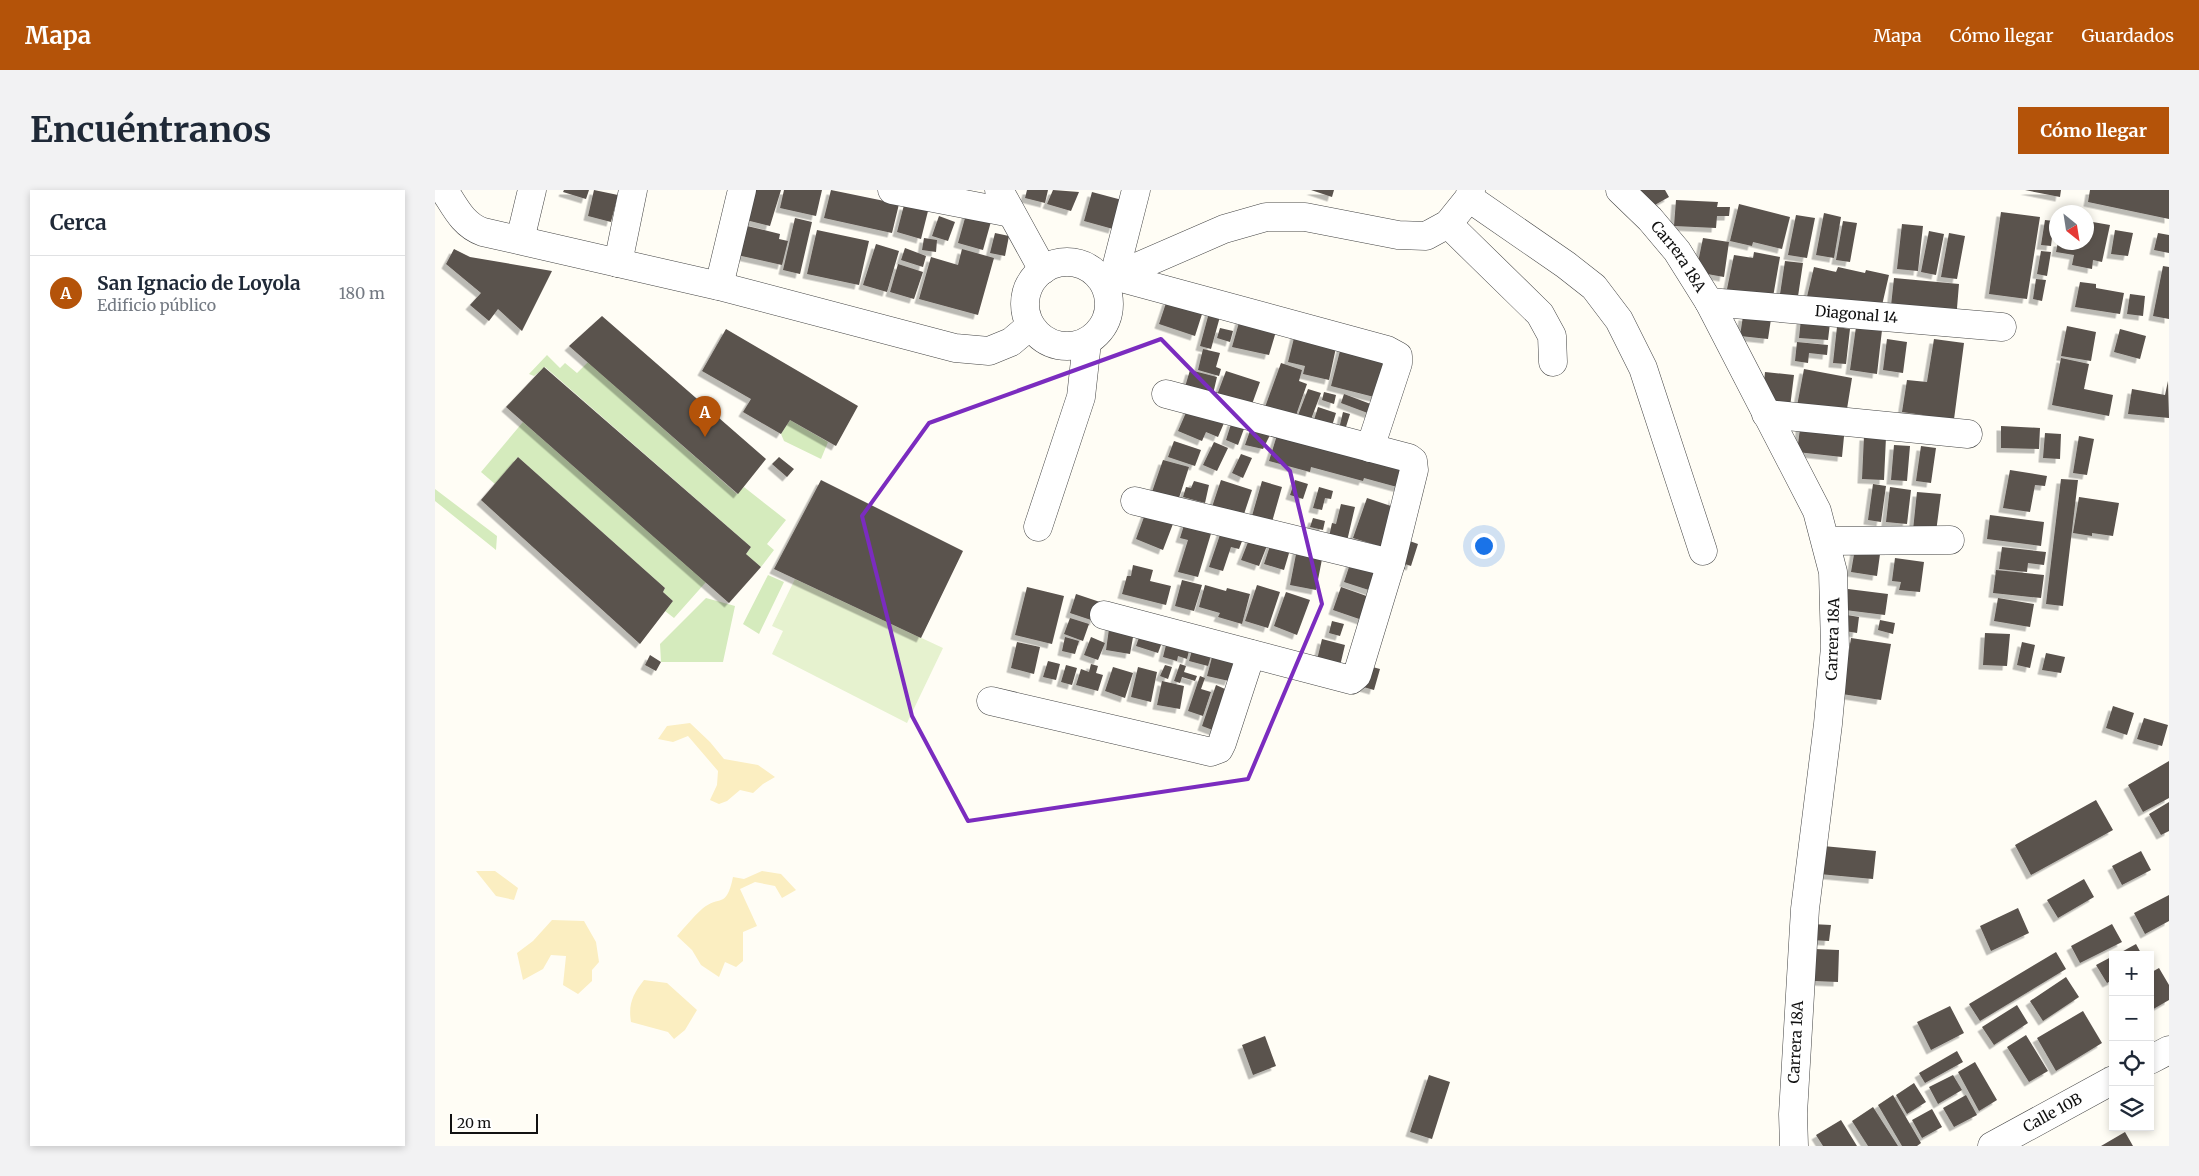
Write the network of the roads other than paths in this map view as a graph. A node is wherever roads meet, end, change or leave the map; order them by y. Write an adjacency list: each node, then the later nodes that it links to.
1 (444, 190): 11 (street)
2 (532, 190): 11 (street)
3 (633, 190): 12 (street)
4 (742, 190): 15 (street)
5 (892, 190): 9 (street)
6 (1135, 190): 14 (street)
7 (1619, 190): 16 (street, Carrera 18A)
8 (1470, 194): 10 (street); 29 (street)
9 (1005, 201): 13 (street)
10 (1448, 224): 14 (street); 20 (street)
11 (520, 240): 12 (street)
12 (618, 263): 15 (street)
13 (1043, 270): 14 (street); 17 (street)
14 (1109, 279): 19 (street); 24 (street)
15 (719, 286): 17 (street)
16 (1709, 302): 18 (street, Diagonal 14); 22 (street, Carrera 18A)
17 (1030, 326): 19 (street)
18 (2002, 327)
19 (1087, 342): 26 (street)
20 (1553, 362)
21 (1166, 394): 24 (street)
22 (1766, 414): 23 (street); 28 (street, Carrera 18A)
23 (1969, 434)
24 (1370, 448): 30 (street)
25 (1135, 501): 30 (street)
26 (1038, 527)
27 (1950, 540): 28 (street)
28 (1826, 541): 37 (street, Carrera 18A)
29 (1703, 551)
30 (1391, 563): 32 (street)
31 (1103, 615): 32 (street)
32 (1251, 654): 33 (street)
33 (991, 701)
34 (2169, 1050): 35 (street)
35 (2154, 1058)
36 (2109, 1082): 38 (street, Calle 10B)
37 (1794, 1146)
38 (1991, 1146)

